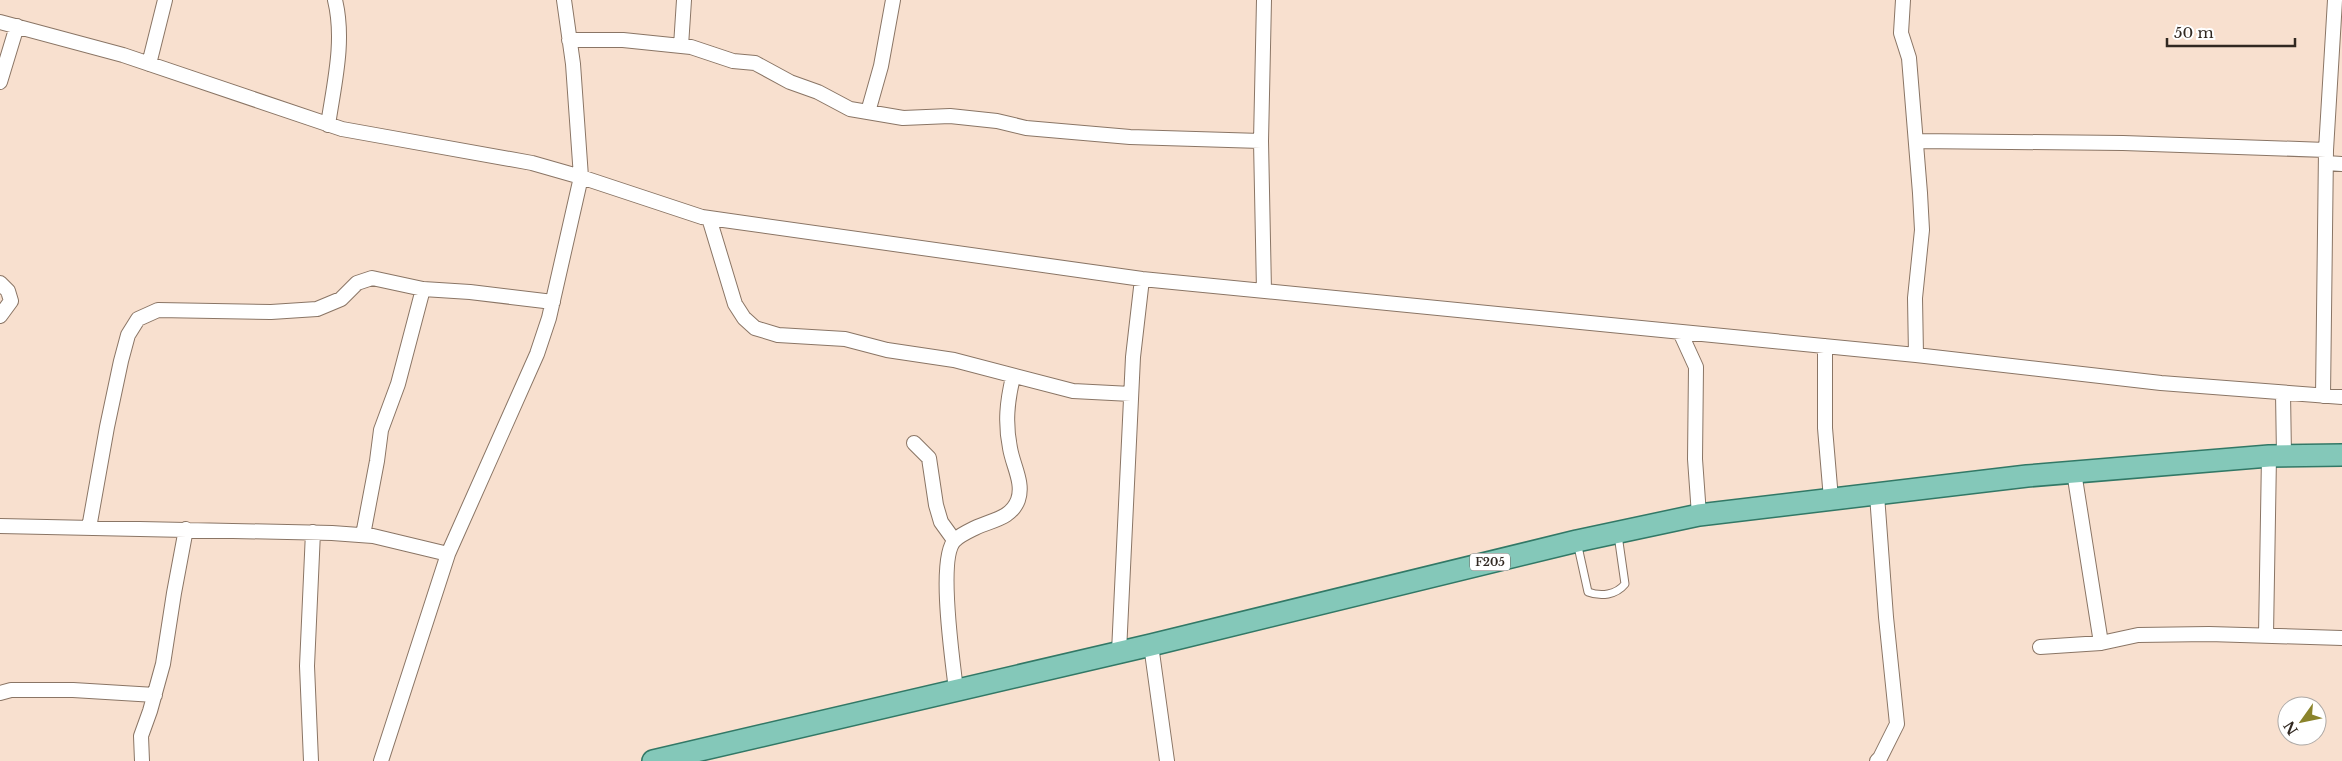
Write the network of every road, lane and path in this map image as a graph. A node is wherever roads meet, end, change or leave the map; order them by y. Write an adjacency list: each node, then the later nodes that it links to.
1 (165, 0): 13 (street)
2 (334, 0): 16 (street)
3 (564, 0): 11 (street)
4 (684, 0): 12 (street)
5 (894, 0): 15 (street)
6 (1264, 0): 17 (street)
7 (1903, 0): 18 (street)
8 (2335, 0): 19 (street)
9 (0, 22): 10 (street)
10 (17, 26): 13 (street); 14 (street)
11 (569, 40): 12 (street); 21 (street)
12 (681, 46): 15 (street)
13 (149, 64): 16 (street)
14 (0, 82)
15 (868, 112): 17 (street)
16 (328, 125): 21 (street)
17 (1262, 141): 26 (street)
18 (1917, 141): 19 (street); 31 (street)
19 (2326, 156): 20 (street); 35 (street)
20 (2342, 164)
21 (581, 177): 22 (street); 27 (street)
22 (709, 218): 23 (street); 32 (street)
23 (1142, 279): 26 (street); 34 (street)
24 (0, 283): 28 (street)
25 (423, 289): 27 (street); 45 (street); 49 (street)
26 (1264, 291): 29 (street)
27 (553, 302): 52 (street)
28 (0, 316)
29 (1680, 332): 30 (street); 43 (street)
30 (1824, 346): 31 (street); 42 (street)
31 (1916, 355): 33 (street)
32 (1013, 377): 34 (street); 50 (street)
33 (2283, 393): 35 (street); 39 (street)
34 (1131, 394): 58 (street)
35 (2323, 396): 36 (street)
36 (2342, 397)
37 (914, 443): 50 (street)
38 (2342, 454): 39 (main road, F205)
39 (2276, 456): 40 (main road, F205); 53 (street)
40 (2074, 472): 41 (main road, F205); 55 (street)
41 (1877, 495): 42 (main road, F205); 67 (street)
42 (1831, 499): 43 (main road, F205)
43 (1699, 515): 48 (main road, F205)
44 (0, 526): 45 (street)
45 (89, 528): 46 (street)
46 (186, 529): 47 (street); 61 (street)
47 (314, 532): 49 (street); 63 (street)
48 (1618, 532): 51 (main road, F205); 51 (lane)
49 (363, 535): 52 (street)
50 (954, 540): 59 (street)
51 (1577, 541): 56 (main road, F205)
52 (448, 554): 64 (street)
53 (2266, 636): 54 (street); 55 (street)
54 (2342, 638)
55 (2101, 643): 57 (street)
56 (1151, 645): 58 (main road, F205); 66 (street)
57 (2040, 647)
58 (1119, 652): 59 (main road, F205)
59 (956, 690): 65 (main road, F205)
60 (0, 693): 61 (street)
61 (155, 695): 62 (street)
62 (142, 761)
63 (311, 761)
64 (381, 761)
65 (653, 761)
66 (1167, 761)
67 (1877, 761)

